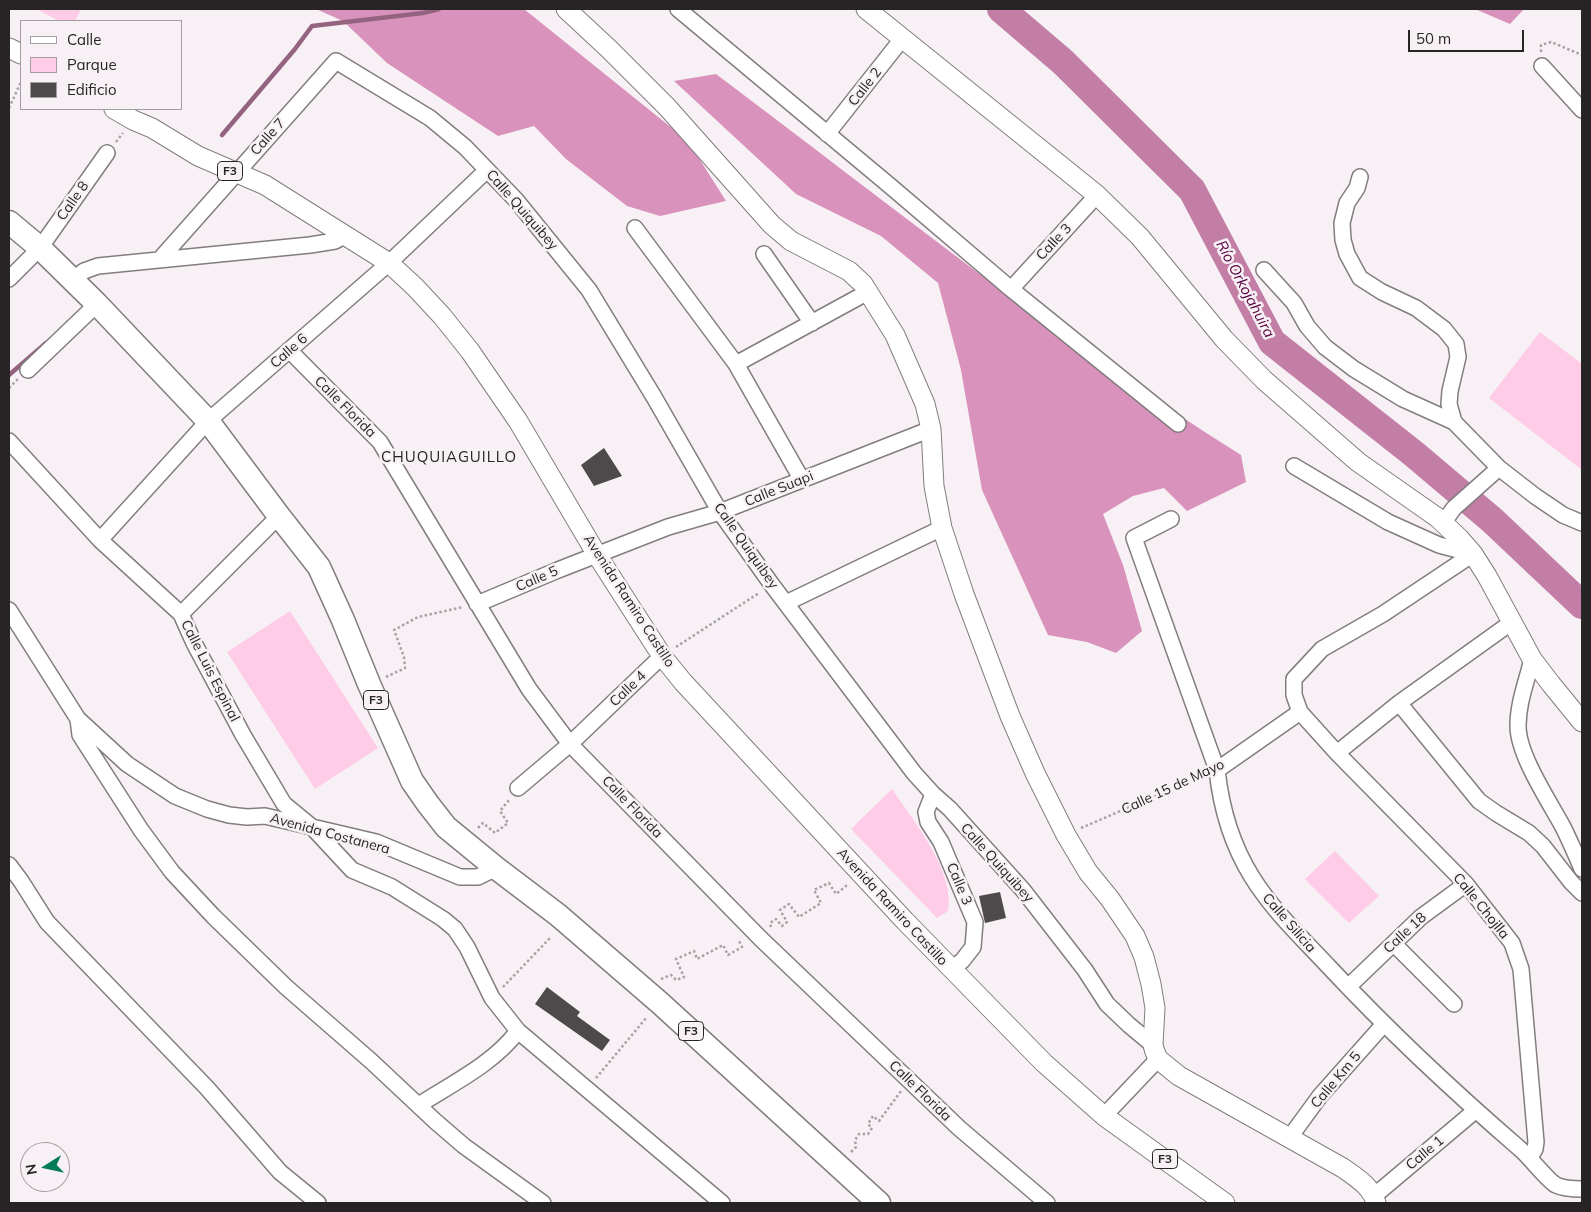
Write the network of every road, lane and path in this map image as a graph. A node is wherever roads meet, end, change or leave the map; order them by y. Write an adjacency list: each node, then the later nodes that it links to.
1 (566, 9): 30 (main road)
2 (678, 9): 13 (street)
3 (866, 9): 4 (main road)
4 (902, 39): 13 (street, Calle 2); 18 (main road)
5 (1582, 55): 7 (path)
6 (336, 61): 15 (street, Calle Quiquibey); 16 (street, Calle 7)
7 (1542, 66): 11 (street)
8 (20, 84): 9 (path)
9 (9, 108)
10 (116, 110): 12 (main road, Avenida Ramiro Castillo / F3)
11 (1582, 110)
12 (134, 120): 14 (path); 16 (main road, Avenida Ramiro Castillo / F3)
13 (827, 134): 29 (street)
14 (107, 153): 22 (street, Calle 8)
15 (488, 170): 25 (street, Calle 6); 44 (street, Calle Quiquibey)
16 (236, 174): 21 (main road, Avenida Ramiro Castillo / F3); 24 (street, Calle 7)
17 (1360, 177): 37 (street)
18 (1097, 196): 29 (street, Calle 3); 45 (main road)
19 (9, 222): 22 (highway, F3)
20 (636, 228): 34 (street)
21 (346, 234): 24 (street); 25 (main road, Avenida Ramiro Castillo / F3)
22 (40, 248): 27 (street, Calle 8); 28 (highway, F3)
23 (764, 254): 32 (street)
24 (161, 258): 28 (street)
25 (389, 263): 33 (street, Calle 6); 52 (main road, Avenida Ramiro Castillo / F3)
26 (1264, 270): 37 (street)
27 (9, 279)
28 (73, 280): 31 (highway, F3)
29 (1011, 289): 38 (street)
30 (868, 292): 32 (street); 39 (main road)
31 (97, 304): 35 (street); 36 (highway, F3)
32 (812, 323): 34 (street)
33 (290, 350): 36 (street, Calle 6); 55 (street, Calle Florida)
34 (736, 364): 43 (street)
35 (28, 370)
36 (208, 421): 46 (highway, F3); 50 (street, Calle 6)
37 (1454, 422): 42 (street)
38 (1178, 424)
39 (931, 429): 43 (street, Calle Suapi); 49 (main road)
40 (9, 441): 50 (street, Calle Luis Espinal)
41 (1294, 466): 51 (street)
42 (1499, 468): 45 (street); 48 (street)
43 (802, 480): 44 (street, Calle Suapi)
44 (720, 512): 52 (street, Calle Suapi); 53 (street, Calle Quiquibey)
45 (1449, 515): 51 (main road)
46 (279, 516): 57 (street); 61 (highway, F3)
47 (1171, 519): 68 (street, Calle Silicia)
48 (1582, 524)
49 (942, 528): 54 (street); 72 (main road)
50 (100, 540): 57 (street, Calle Luis Espinal)
51 (1473, 554): 58 (main road); 63 (street)
52 (597, 555): 55 (street, Calle 5); 59 (main road, Avenida Ramiro Castillo / F3)
53 (772, 585): 54 (street, Calle Quiquibey); 59 (path)
54 (786, 603): 70 (street, Calle Quiquibey)
55 (477, 604): 61 (path); 66 (street, Calle Florida)
56 (9, 610): 64 (street, Avenida Costanera)
57 (181, 614): 71 (street, Calle Luis Espinal)
58 (1512, 622): 60 (main road); 62 (street)
59 (662, 656): 66 (street, Calle 4); 81 (main road, Avenida Ramiro Castillo / F3)
60 (1532, 659): 65 (main road); 76 (street)
61 (369, 684): 73 (highway, F3)
62 (1399, 703): 67 (street); 78 (street)
63 (1300, 712): 67 (street, Calle Chojlla); 68 (street, Calle 15 de Mayo)
64 (78, 719): 71 (street, Avenida Costanera); 91 (street)
65 (1582, 722)
66 (570, 744): 69 (street, Calle 4); 89 (street, Calle Florida)
67 (1337, 753): 77 (street, Calle Chojlla)
68 (1217, 770): 72 (path, Calle 15 de Mayo); 82 (street, Calle Silicia)
69 (518, 788): 73 (path)
70 (933, 794): 81 (street, Calle 3); 88 (street, Calle Quiquibey)
71 (312, 827): 75 (street, Avenida Costanera); 83 (street, Calle Luis Espinal)
72 (1066, 835): 88 (main road)
73 (464, 841): 75 (highway, F3)
74 (9, 865): 99 (street)
75 (496, 868): 84 (highway, F3)
76 (1582, 869)
77 (1466, 884): 80 (street, Calle 18); 95 (street, Calle Chojlla)
78 (1582, 893)
79 (550, 938): 83 (path)
80 (1394, 944): 82 (street, Calle 18); 85 (street)
81 (950, 969): 93 (main road, Avenida Ramiro Castillo / F3)
82 (1348, 987): 86 (street, Calle Silicia)
83 (492, 998): 87 (street, Calle Luis Espinal)
84 (660, 1002): 90 (path); 96 (highway, F3)
85 (1454, 1004)
86 (1384, 1024): 92 (street, Calle Silicia); 94 (street, Calle Km 5)
87 (518, 1031): 90 (street, Calle Luis Espinal); 91 (street)
88 (1156, 1052): 93 (street); 94 (main road)
89 (910, 1081): 96 (path); 103 (street, Calle Florida)
90 (587, 1089): 101 (street, Calle Luis Espinal)
91 (418, 1105): 100 (street)
92 (1476, 1110): 95 (street, Calle Silicia); 98 (street, Calle 1)
93 (1104, 1116): 104 (main road, Avenida Ramiro Castillo / F3)
94 (1290, 1137): 98 (main road)
95 (1530, 1157): 97 (street, Calle Silicia)
96 (837, 1165): 102 (highway, F3)
97 (1582, 1189)
98 (1375, 1200)
99 (318, 1203)
100 (543, 1203)
101 (722, 1203)
102 (879, 1203)
103 (1046, 1203)
104 (1225, 1203)

